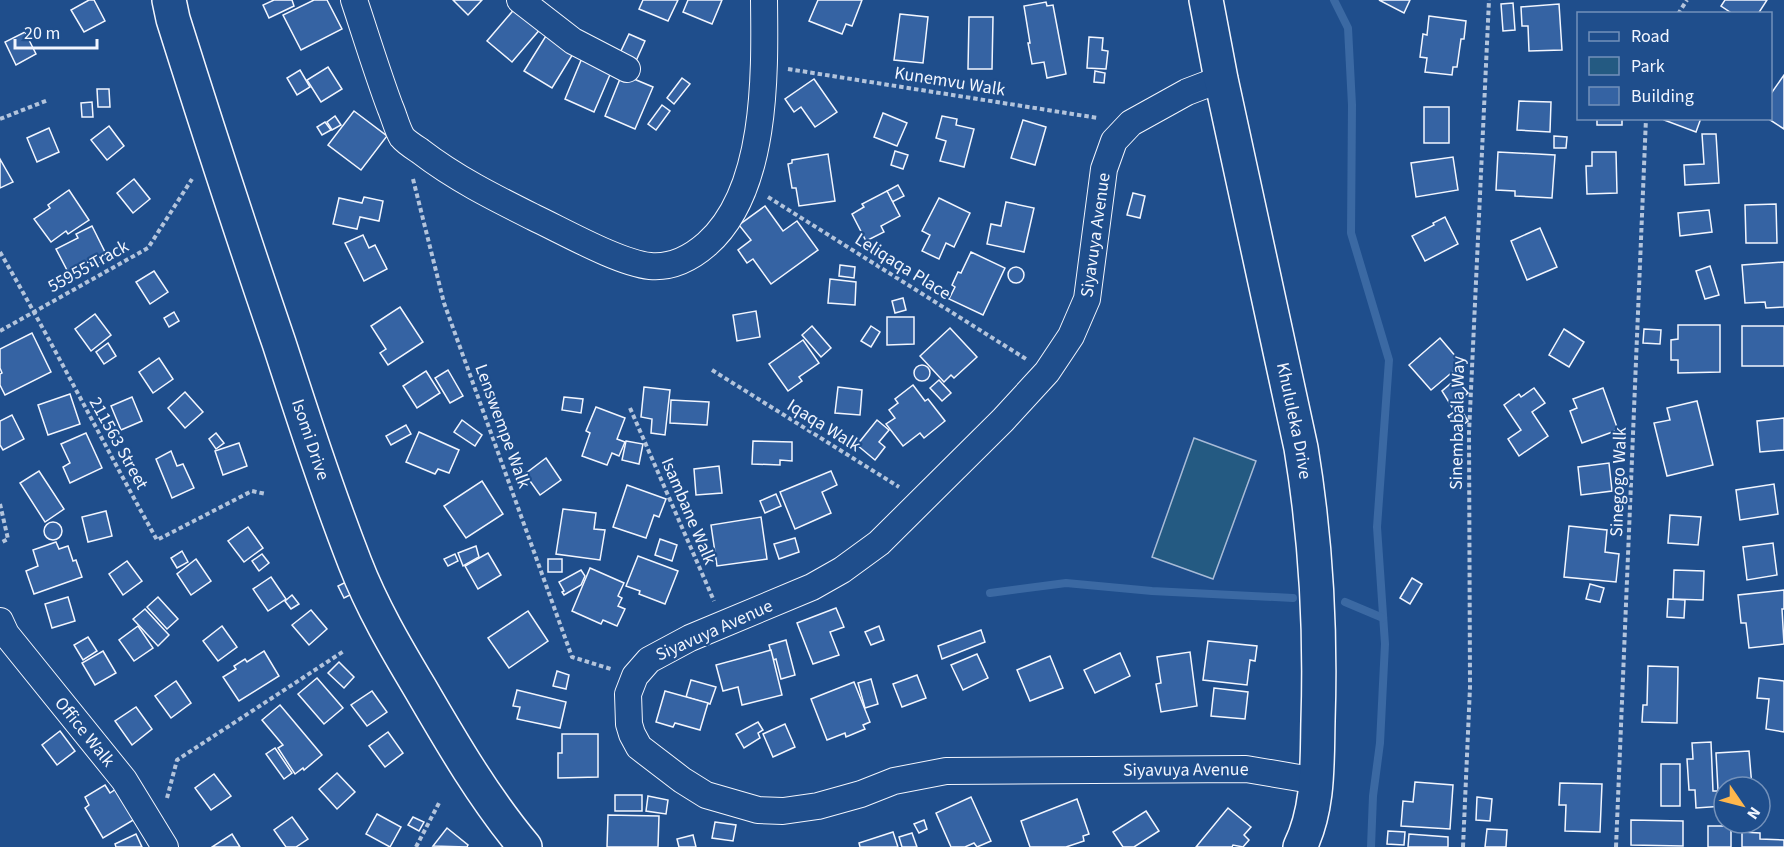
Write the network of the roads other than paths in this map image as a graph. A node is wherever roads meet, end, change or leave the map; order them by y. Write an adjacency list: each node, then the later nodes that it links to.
1 (169, 0): 11 (street, Isomi Drive)
2 (354, 0): 4 (street)
3 (520, 0): 6 (street)
4 (764, 0)
5 (1206, 0): 7 (street, Khululeka Drive)
6 (627, 69)
7 (1221, 79): 9 (street, Khululeka Drive); 9 (street, Siyavuya Avenue)
8 (0, 621): 10 (street, Office Walk)
9 (1317, 781): 12 (street, Khululeka Drive)
10 (162, 840)
11 (525, 847)
12 (1300, 847)

